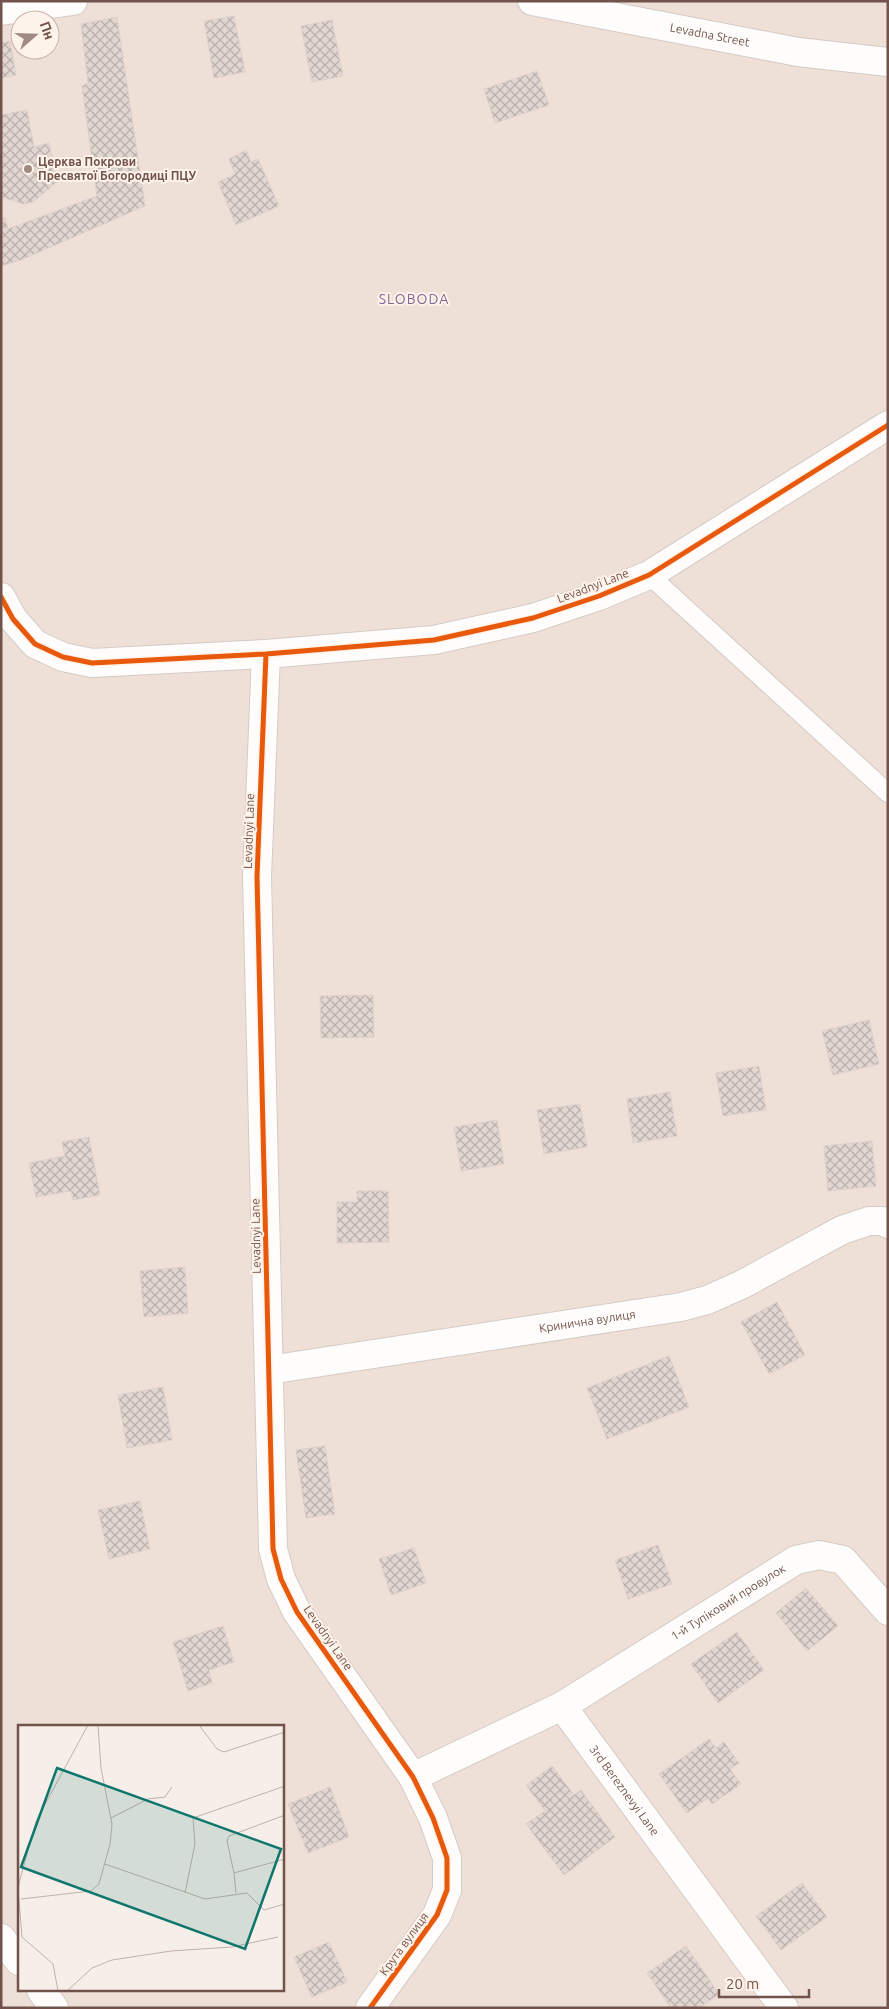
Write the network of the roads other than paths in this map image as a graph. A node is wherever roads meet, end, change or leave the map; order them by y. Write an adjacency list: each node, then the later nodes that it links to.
1 (73, 1): 3 (street)
2 (532, 1): 4 (street, Levadna Street)
3 (1, 10)
4 (888, 62)
5 (888, 425): 6 (street, Levadnyi Lane)
6 (649, 574): 8 (street, Levadnyi Lane); 9 (lane)
7 (1, 597): 8 (street, Levadnyi Lane)
8 (266, 654): 11 (street, Levadnyi Lane)
9 (888, 793)
10 (888, 1224): 11 (street, Кринична вулиця)
11 (269, 1370): 14 (street, Levadnyi Lane)
12 (888, 1611): 13 (street, 1-й Тупіковий провулок)
13 (562, 1706): 14 (street); 20 (street, 3rd Bereznevyi Lane)
14 (413, 1777): 19 (street, Крута вулиця)
15 (1, 1938): 16 (street)
16 (18, 1960)
17 (42, 1992): 18 (street)
18 (54, 2008)
19 (370, 2008)
20 (784, 2008)

